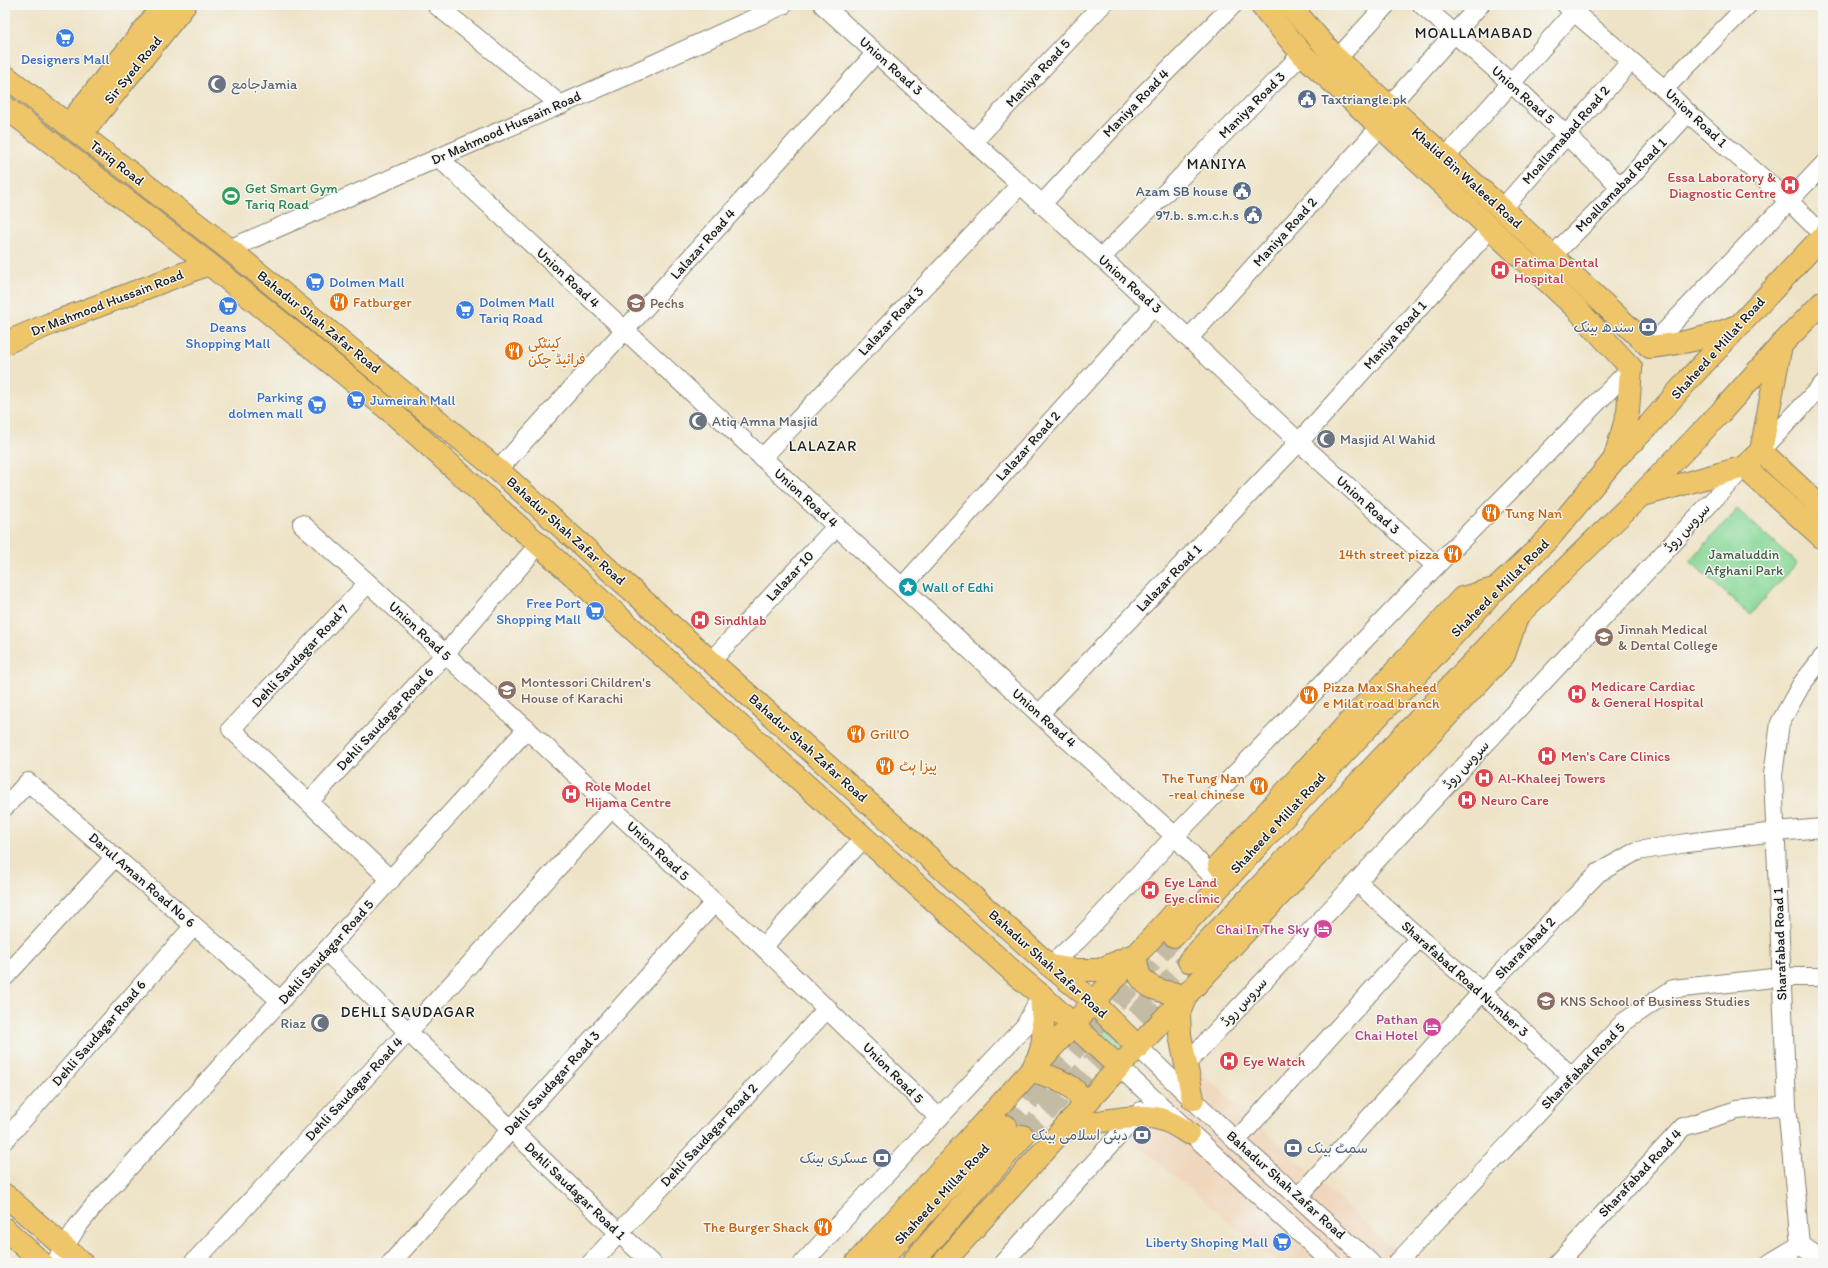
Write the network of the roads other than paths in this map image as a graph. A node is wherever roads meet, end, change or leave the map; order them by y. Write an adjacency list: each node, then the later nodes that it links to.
1 (164, 5): 28 (main road, Sir Syed Road)
2 (185, 5): 28 (main road, Sir Syed Road)
3 (436, 5): 23 (street)
4 (783, 5): 23 (street, Dr Mahmood Hussain Road)
5 (823, 5): 16 (street, Union Road 3)
6 (1102, 5): 30 (street, Maniya Road 5)
7 (1234, 5): 37 (street, Maniya Road 4)
8 (1261, 5): 17 (main road, Khalid Bin Waleed Road)
9 (1289, 5): 18 (main road, Khalid Bin Waleed Road)
10 (1386, 5): 18 (street)
11 (1422, 5): 15 (street, Union Road 5)
12 (1480, 5): 15 (street)
13 (1748, 5): 22 (street)
14 (1570, 8): 19 (street, Union Road 1); 21 (street)
15 (1454, 34): 21 (street, Union Road 5); 24 (street)
16 (876, 54): 30 (street, Union Road 3); 50 (street, Lalazar Road 4)
17 (1302, 54): 27 (main road, Khalid Bin Waleed Road); 43 (street, Maniya Road 3)
18 (1337, 59): 24 (main road, Khalid Bin Waleed Road)
19 (1631, 61): 22 (street, Union Road 1); 29 (street, Moallamabad Road 2)
20 (5, 76): 28 (main road, Tariq Road)
21 (1512, 84): 29 (street, Union Road 5); 32 (street)
22 (1664, 88): 26 (street, Union Road 1)
23 (561, 105): 31 (street, Dr Mahmood Hussain Road)
24 (1389, 106): 32 (main road, Khalid Bin Waleed Road)
25 (5, 108): 44 (main road, Tariq Road)
26 (1688, 113): 35 (street, Moallamabad Road 1); 36 (street, Union Road 1)
27 (1381, 126): 39 (main road, Khalid Bin Waleed Road); 51 (street, Maniya Road 2)
28 (74, 130): 41 (main road, Tariq Road)
29 (1566, 135): 35 (street, Union Road 5); 38 (street, Moallamabad Road 2)
30 (973, 142): 34 (street, Union Road 3)
31 (439, 158): 41 (street, Dr Mahmood Hussain Road); 50 (street, Union Road 4)
32 (1445, 158): 38 (main road, Khalid Bin Waleed Road)
33 (1823, 165): 36 (street)
34 (1021, 184): 37 (street, Union Road 3); 59 (street, Lalazar Road 3)
35 (1621, 187): 42 (street, Moallamabad Road 1)
36 (1789, 201): 40 (street, Union Road 1); 54 (street)
37 (1042, 204): 43 (street, Union Road 3)
38 (1502, 209): 42 (main road, Khalid Bin Waleed Road)
39 (1490, 229): 48 (main road, Khalid Bin Waleed Road); 57 (street, Maniya Road 1)
40 (1823, 235): 49 (main road, Shaheed e Millat Road)
41 (229, 249): 62 (main road, Bahadur Shah Zafar Road)
42 (1552, 256): 45 (main road, Khalid Bin Waleed Road)
43 (1102, 258): 47 (street, Union Road 3)
44 (209, 264): 52 (main road, Dr Mahmood Hussain Road); 68 (main road, Bahadur Shah Zafar Road)
45 (1592, 293): 48 (main road); 54 (main road, Khalid Bin Waleed Road)
46 (1823, 302): 53 (main road)
47 (1154, 306): 51 (street, Union Road 3); 71 (street, Lalazar Road 2)
48 (1577, 309): 55 (main road, Khalid Bin Waleed Road)
49 (1740, 324): 54 (main road); 60 (main road, Shaheed e Millat Road)
50 (625, 330): 59 (street, Union Road 4); 62 (street, Lalazar Road 4)
51 (1189, 338): 57 (street, Union Road 3)
52 (5, 343)
53 (1781, 344): 58 (main road); 63 (main road)
54 (1650, 347): 55 (main road)
55 (1631, 368): 60 (main road); 69 (street)
56 (1823, 384): 58 (street)
57 (1299, 442): 69 (street, Union Road 3); 77 (street, Lalazar Road 1)
58 (1761, 451): 61 (main road); 64 (main road)
59 (762, 458): 66 (street, Union Road 4)
60 (1614, 460): 72 (main road, Shaheed e Millat Road)
61 (1744, 467): 63 (main road); 67 (main road); 89 (street, سروس روڈ)
62 (498, 470): 76 (main road, Bahadur Shah Zafar Road)
63 (1640, 496): 73 (main road)
64 (1823, 509)
65 (302, 524): 70 (street, Union Road 5)
66 (837, 526): 71 (street, Union Road 4); 76 (street, Lalazar 10)
67 (1823, 538)
68 (539, 544): 74 (street, Dehli Saudagar Road 6); 85 (main road, Bahadur Shah Zafar Road)
69 (1436, 566): 84 (street)
70 (368, 583): 74 (street, Union Road 5); 79 (street, Dehli Saudagar Road 7)
71 (902, 587): 77 (street, Union Road 4)
72 (1498, 587): 87 (main road); 92 (main road, Shaheed e Millat Road)
73 (1518, 614): 97 (main road); 104 (main road)
74 (445, 654): 78 (street, Union Road 5); 79 (street, Dehli Saudagar Road 6)
75 (1823, 657): 83 (street, Sharafabad Road 1)
76 (711, 661): 98 (main road, Bahadur Shah Zafar Road)
77 (1039, 714): 84 (street, Union Road 4)
78 (526, 729): 81 (street, Union Road 5); 88 (street, Dehli Saudagar Road 5)
79 (309, 802): 88 (street)
80 (5, 807): 86 (street, Darul Aman Road No 6)
81 (612, 808): 90 (street, Union Road 5); 109 (street, Dehli Saudagar Road 4)
82 (1823, 828): 83 (street, Sharafabad 2)
83 (1775, 832): 100 (street, Sharafabad Road 1); 102 (street, Sharafabad 2)
84 (1175, 836): 87 (street, Union Road 4); 98 (street)
85 (864, 838): 94 (street); 103 (main road, Bahadur Shah Zafar Road)
86 (116, 857): 91 (street, Darul Aman Road No 6); 99 (street)
87 (1210, 874): 96 (main road)
88 (391, 880): 95 (street, Dehli Saudagar Road 5)
89 (1357, 882): 93 (street, Sharafabad Road Number 3); 111 (street, سروس روڈ)
90 (714, 903): 94 (street, Union Road 5); 121 (street, Dehli Saudagar Road 3)
91 (194, 926): 105 (street, Darul Aman Road No 6); 124 (street, Dehli Saudagar Road 6)
92 (1174, 936)
93 (1419, 938): 102 (street, Sharafabad Road Number 3); 125 (street)
94 (764, 947): 107 (street, Union Road 5)
95 (326, 951): 105 (street, Dehli Saudagar Road 5); 109 (street, Dehli Saudagar Road 1)
96 (1137, 955): 98 (main road); 104 (main road); 106 (main road)
97 (1189, 961)
98 (1050, 966): 106 (main road, Bahadur Shah Zafar Road)
99 (5, 977)
100 (1782, 977): 101 (street, Sharafabad Road 5); 114 (street, Sharafabad Road 5); 117 (street, Sharafabad Road 1)
101 (1823, 977)
102 (1482, 992): 114 (street, Sharafabad Road Number 3); 127 (street, Sharafabad 2)
103 (1041, 995): 108 (main road, Bahadur Shah Zafar Road); 113 (main road); 119 (street)
104 (1186, 996): 110 (main road); 111 (main road)
105 (281, 1001): 131 (street, Dehli Saudagar Road 5)
106 (1093, 1003): 108 (main road); 110 (main road, Bahadur Shah Zafar Road)
107 (828, 1008): 119 (street, Union Road 5); 129 (street, Dehli Saudagar Road 2)
108 (1073, 1025): 112 (main road, Bahadur Shah Zafar Road); 113 (main road)
109 (408, 1032): 121 (street, Dehli Saudagar Road 1); 136 (street, Dehli Saudagar Road 4)
110 (1138, 1047): 112 (main road); 115 (street, Bahadur Shah Zafar Road)
111 (1187, 1063): 115 (main road)
112 (1118, 1067): 116 (street, Bahadur Shah Zafar Road); 118 (main road)
113 (1029, 1073): 118 (main road); 141 (main road)
114 (1572, 1077): 147 (street, Sharafabad Road 5)
115 (1193, 1099): 125 (street, Bahadur Shah Zafar Road)
116 (1152, 1100): 120 (street); 123 (street, Bahadur Shah Zafar Road)
117 (1787, 1105): 130 (street, Sharafabad Road 1); 148 (street, Sharafabad Road 4)
118 (1080, 1112): 122 (main road)
119 (939, 1118): 140 (street)
120 (1135, 1118): 122 (main road); 123 (main road); 145 (street)
121 (511, 1129): 129 (street, Dehli Saudagar Road 1); 137 (street, Dehli Saudagar Road 3)
122 (1062, 1131): 144 (main road)
123 (1188, 1132): 132 (street, Bahadur Shah Zafar Road)
124 (5, 1140)
125 (1236, 1141): 127 (street, Bahadur Shah Zafar Road)
126 (5, 1195): 131 (main road)
127 (1299, 1196): 146 (street, Bahadur Shah Zafar Road)
128 (5, 1229): 134 (main road)
129 (618, 1232): 138 (street, Dehli Saudagar Road 2); 139 (street, Dehli Saudagar Road 1)
130 (1800, 1245): 133 (street); 149 (street)
131 (60, 1255): 135 (main road)
132 (1326, 1261)
133 (1823, 1261)
134 (42, 1263)
135 (82, 1263)
136 (193, 1263)
137 (391, 1263)
138 (591, 1263)
139 (652, 1263)
140 (803, 1263)
141 (856, 1263)
142 (878, 1263): 143 (main road, Shaheed e Millat Road)
143 (912, 1263)
144 (943, 1263)
145 (1003, 1263)
146 (1372, 1263)
147 (1397, 1263)
148 (1558, 1263)
149 (1770, 1263)

